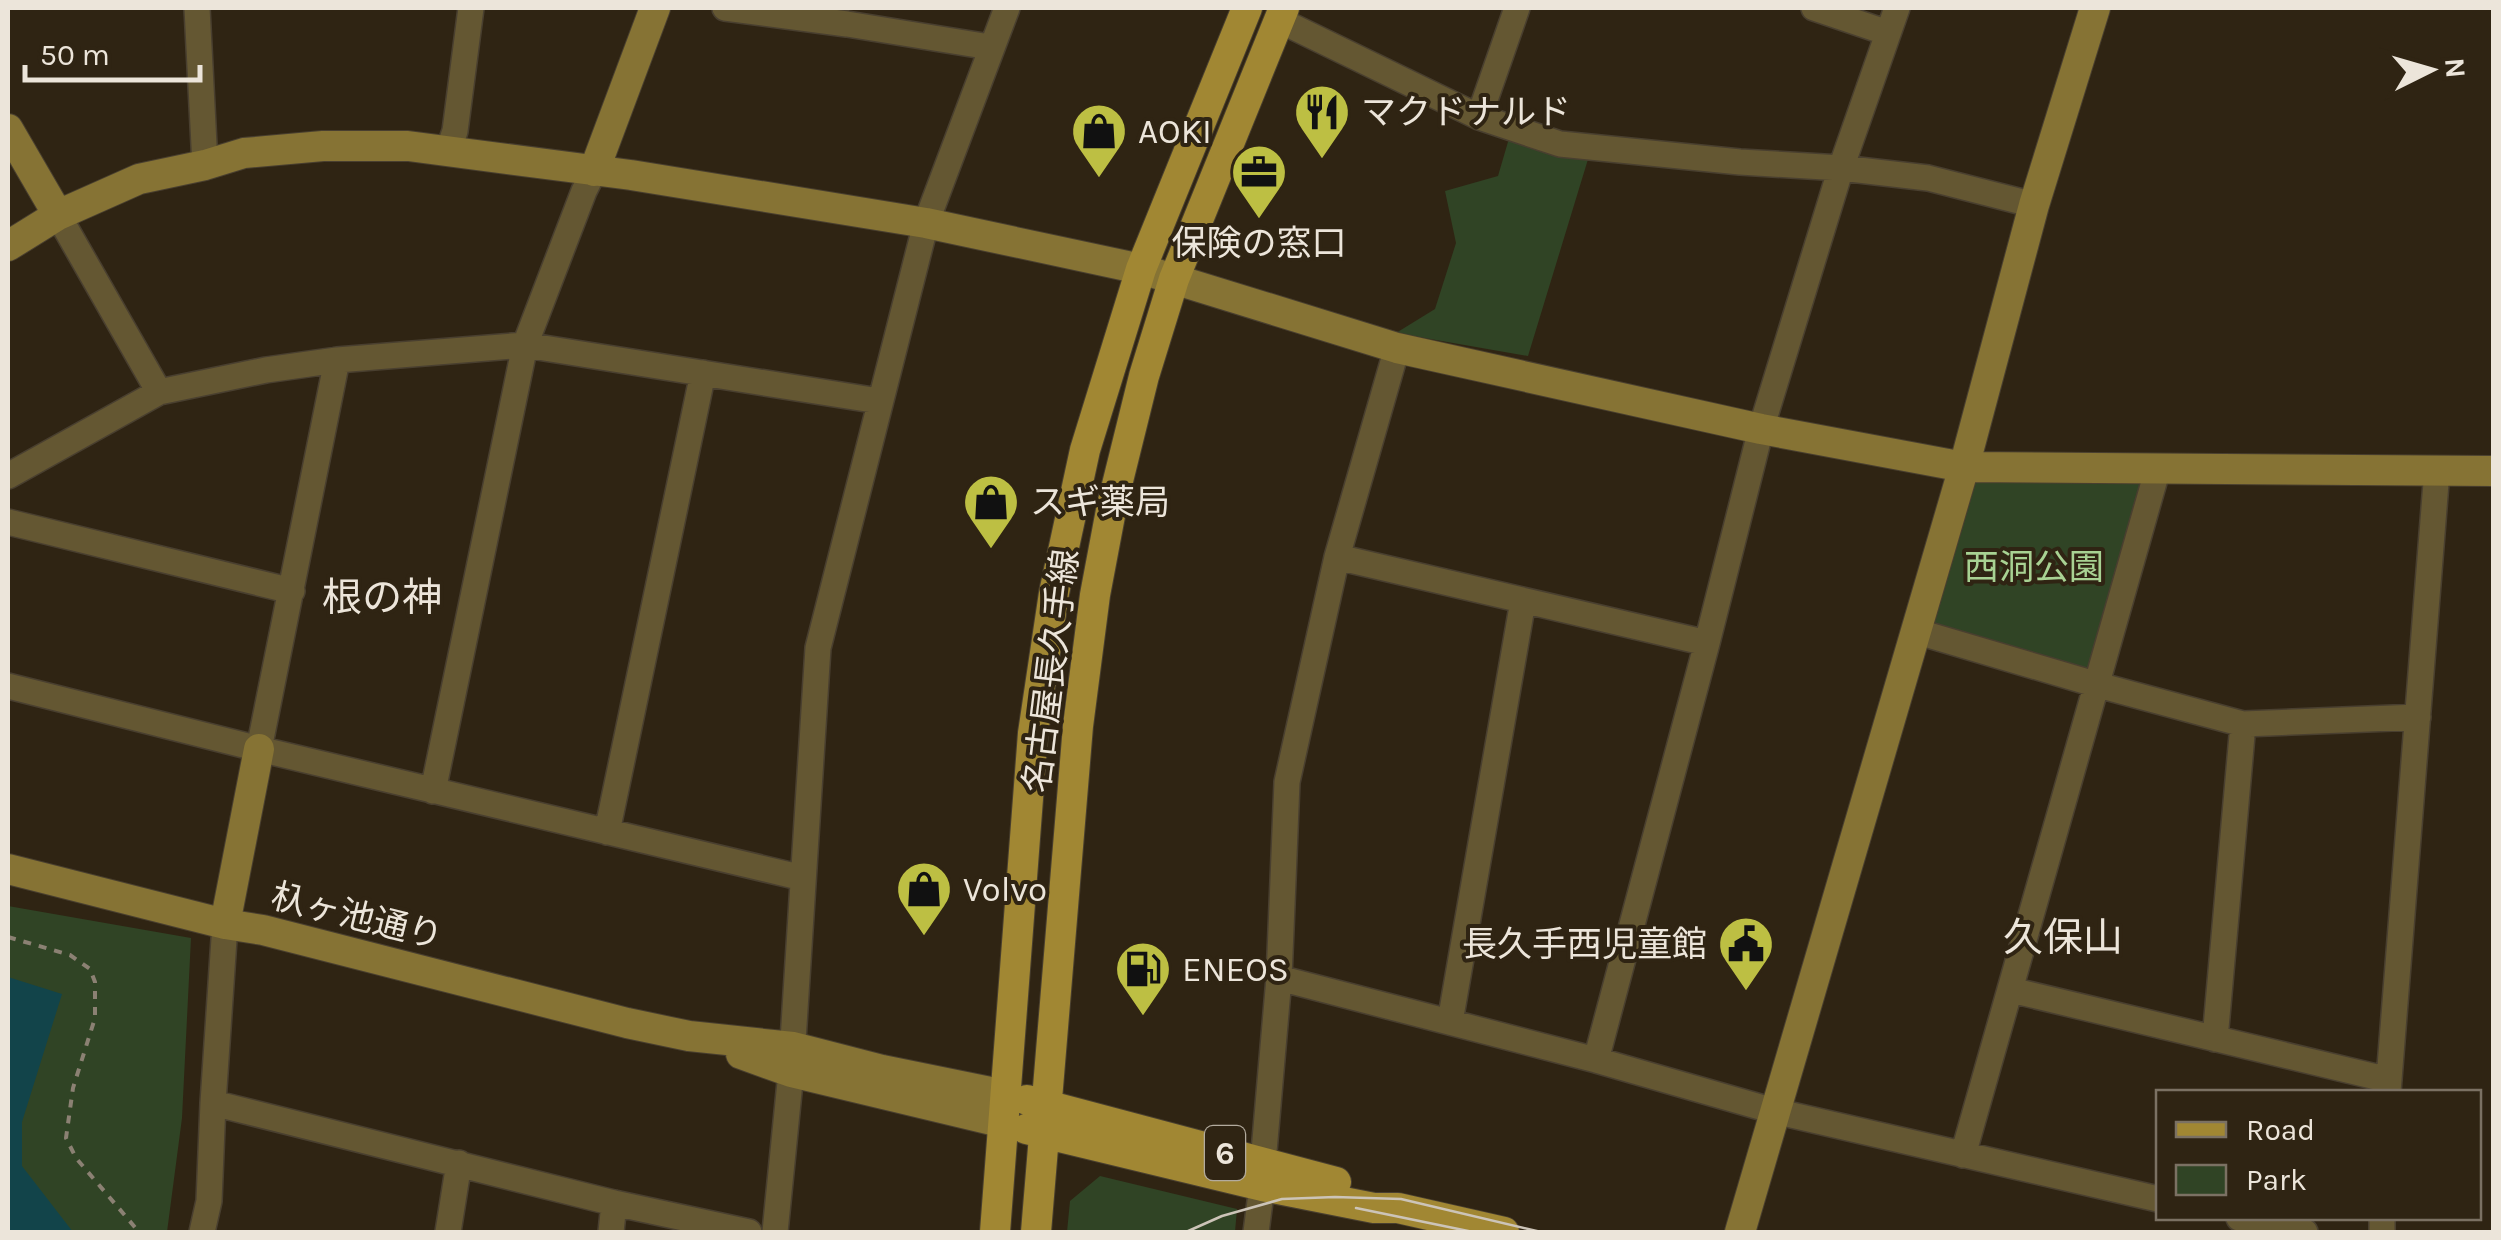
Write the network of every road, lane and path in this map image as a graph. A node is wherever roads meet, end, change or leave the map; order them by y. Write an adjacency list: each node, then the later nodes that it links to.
1 (196, 8): 18 (street)
2 (472, 8): 17 (street)
3 (655, 8): 20 (street)
4 (725, 8): 12 (street)
5 (1006, 8): 14 (street)
6 (1247, 8): 25 (main road, 名古屋長久手線)
7 (1517, 8): 15 (street)
8 (1814, 8): 13 (street)
9 (1897, 8): 13 (street)
10 (2096, 8): 21 (street)
11 (1281, 14): 15 (street); 26 (main road, 名古屋長久手線)
12 (844, 15): 14 (street)
13 (1888, 32): 19 (street)
14 (990, 47): 23 (street)
15 (1478, 117): 19 (street)
16 (8, 128): 22 (street)
17 (448, 151): 18 (street); 20 (street)
18 (205, 165): 22 (street)
19 (1841, 168): 21 (street); 33 (street)
20 (594, 171): 23 (street); 27 (street)
21 (2034, 205): 34 (street)
22 (58, 214): 24 (street); 31 (street)
23 (926, 223): 25 (street); 32 (street)
24 (8, 246)
25 (1140, 269): 26 (street); 64 (main road, 名古屋長久手線)
26 (1174, 279): 28 (street); 66 (main road, 名古屋長久手線)
27 (525, 345): 29 (street); 30 (street); 50 (street)
28 (1397, 348): 33 (street); 40 (street)
29 (338, 360): 31 (street); 41 (street)
30 (704, 373): 32 (street); 51 (street)
31 (159, 392): 38 (street)
32 (879, 400): 53 (street)
33 (1761, 430): 34 (street); 44 (street)
34 (1964, 467): 35 (street); 43 (street)
35 (2158, 468): 36 (street); 46 (street)
36 (2437, 470): 37 (street); 47 (street)
37 (2494, 471)
38 (8, 476)
39 (8, 522): 41 (street)
40 (1337, 556): 42 (street); 56 (street)
41 (292, 592): 49 (street)
42 (1523, 601): 44 (street); 58 (street)
43 (1915, 631): 46 (street); 65 (street)
44 (1707, 643): 61 (street)
45 (8, 686): 49 (street)
46 (2098, 686): 48 (street); 57 (street)
47 (2418, 717): 48 (street); 62 (street)
48 (2244, 724): 59 (street)
49 (259, 749): 50 (street); 54 (street)
50 (434, 790): 51 (street)
51 (607, 832): 53 (street)
52 (8, 869): 54 (street, 杁ヶ池通り)
53 (803, 878): 60 (street)
54 (226, 924): 60 (street, 杁ヶ池通り); 63 (street)
55 (8, 937): 73 (path)
56 (1280, 978): 58 (street); 69 (street)
57 (2012, 990): 59 (street); 67 (street)
58 (1450, 1022): 61 (street)
59 (2215, 1039): 62 (street)
60 (792, 1060): 64 (street, 杁ヶ池通り); 78 (street)
61 (1596, 1060): 65 (street)
62 (2389, 1086)
63 (212, 1104): 68 (street); 74 (street)
64 (1004, 1109): 66 (main road); 79 (main road, 名古屋長久手線)
65 (1774, 1112): 67 (street); 83 (street)
66 (1045, 1119): 69 (main road, 6); 80 (main road, 名古屋長久手線)
67 (1963, 1155): 70 (street)
68 (459, 1164): 71 (street); 75 (street)
69 (1262, 1175): 81 (street); 82 (main road, 6)
70 (2156, 1199)
71 (614, 1203): 76 (street); 77 (street)
72 (2248, 1220): 84 (street)
73 (139, 1232)
74 (202, 1232)
75 (448, 1232)
76 (611, 1232)
77 (748, 1232)
78 (775, 1232)
79 (996, 1232)
80 (1036, 1232)
81 (1256, 1232)
82 (1504, 1232)
83 (1740, 1232)
84 (2305, 1232)

